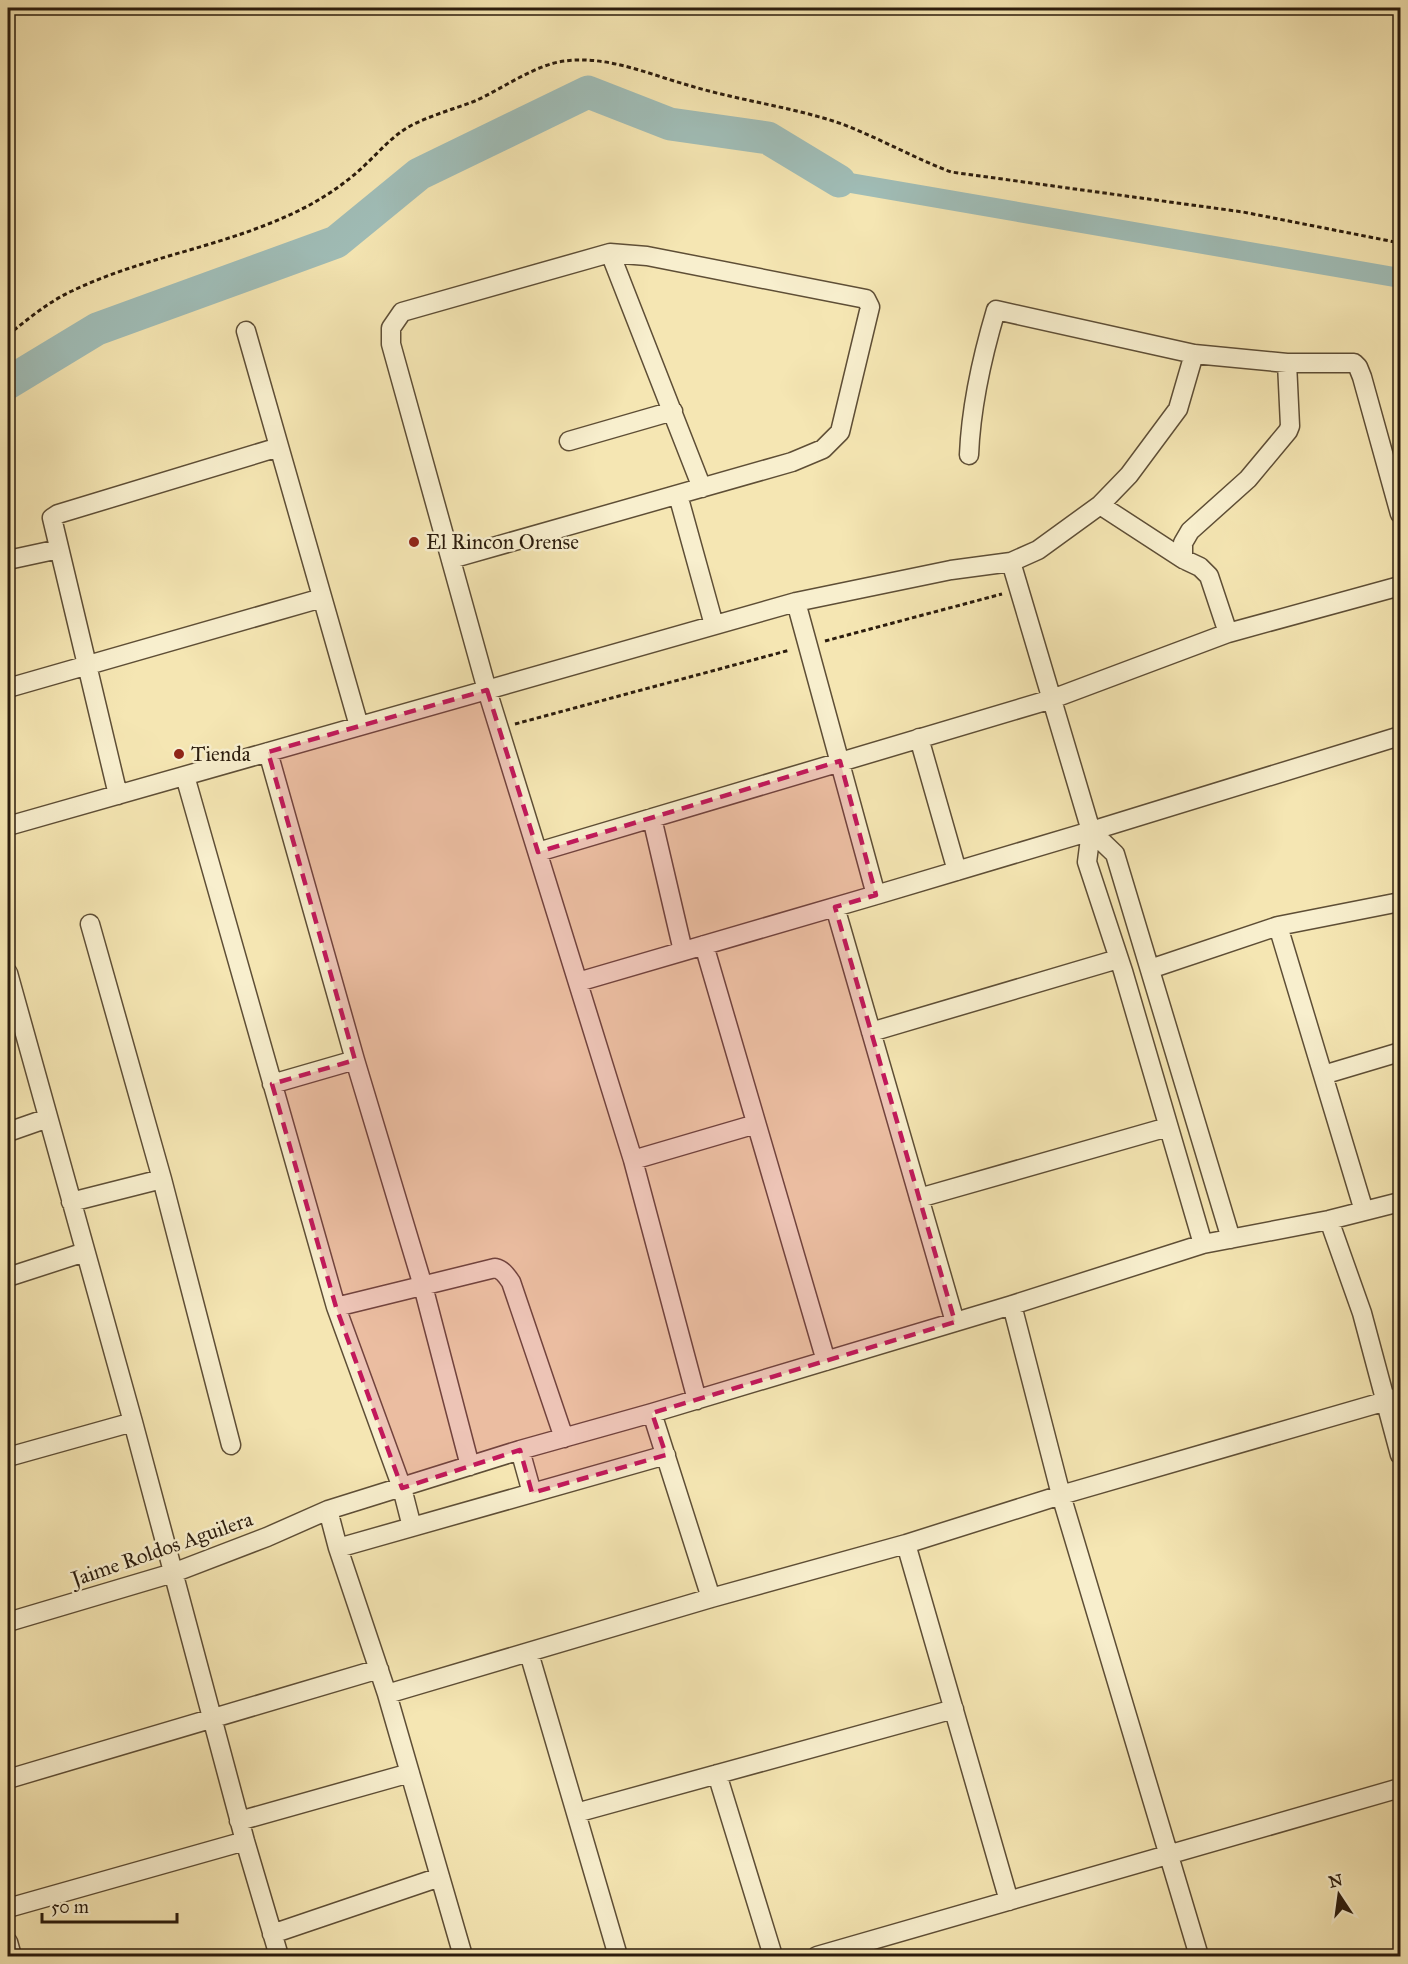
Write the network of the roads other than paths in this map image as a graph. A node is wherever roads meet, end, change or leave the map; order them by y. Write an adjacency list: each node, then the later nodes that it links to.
1 (610, 253): 5 (street); 9 (street); 14 (street)
2 (246, 331): 7 (street)
3 (1194, 354): 4 (street); 8 (street); 11 (street)
4 (1287, 363): 12 (street); 15 (street)
5 (672, 411): 6 (street); 9 (street)
6 (569, 441)
7 (279, 447): 13 (street); 19 (street)
8 (969, 454)
9 (702, 488): 10 (street)
10 (678, 495): 14 (street); 21 (street)
11 (1100, 505): 15 (street); 17 (street)
12 (1401, 514)
13 (59, 549): 16 (street); 23 (street)
14 (451, 559): 25 (street)
15 (1183, 559): 22 (street)
16 (8, 560)
17 (1011, 562): 20 (street); 26 (street)
18 (1401, 586): 22 (street)
19 (322, 598): 23 (street); 27 (street)
20 (796, 602): 21 (street); 31 (street)
21 (714, 625): 25 (street)
22 (1228, 633): 26 (street)
23 (87, 667): 24 (street); 33 (street)
24 (8, 688)
25 (487, 690): 27 (street); 37 (street)
26 (1052, 699): 29 (street); 36 (street)
27 (360, 726): 30 (street)
28 (1401, 736): 36 (street)
29 (919, 738): 31 (street); 38 (street)
30 (268, 752): 32 (street); 53 (street)
31 (840, 761): 34 (street); 39 (street)
32 (185, 776): 33 (street); 55 (street)
33 (118, 795): 35 (street)
34 (652, 818): 37 (street); 45 (street)
35 (8, 826)
36 (1091, 831): 38 (street); 46 (street); 47 (street)
37 (538, 852): 49 (street)
38 (957, 871): 39 (street)
39 (876, 895): 41 (street)
40 (1401, 902): 43 (street)
41 (835, 907): 44 (street); 51 (street)
42 (90, 924): 61 (street)
43 (1278, 926): 47 (street); 54 (street)
44 (704, 945): 45 (street); 57 (street)
45 (683, 951): 49 (street)
46 (1118, 959): 51 (street); 58 (street)
47 (1150, 969): 67 (street)
48 (8, 973): 50 (street)
49 (578, 982): 60 (street)
50 (10, 994): 56 (street)
51 (871, 1032): 62 (street)
52 (1401, 1052): 54 (street)
53 (355, 1060): 55 (street); 71 (street)
54 (1323, 1075): 65 (street)
55 (272, 1084): 73 (street)
56 (48, 1118): 59 (street); 63 (street)
57 (756, 1124): 60 (street); 75 (street)
58 (1167, 1127): 62 (street); 68 (street)
59 (8, 1132)
60 (633, 1160): 77 (street)
61 (162, 1179): 63 (street); 81 (street)
62 (919, 1198): 74 (street)
63 (71, 1202): 69 (street)
64 (1401, 1202): 65 (street, Jaime Roldos Aguilera)
65 (1364, 1211): 66 (street, Jaime Roldos Aguilera)
66 (1329, 1220): 67 (street, Jaime Roldos Aguilera); 76 (street)
67 (1231, 1239): 68 (street, Jaime Roldos Aguilera)
68 (1203, 1244): 72 (street, Jaime Roldos Aguilera)
69 (85, 1252): 70 (street); 79 (street)
70 (8, 1277)
71 (423, 1286): 73 (street); 80 (street); 86 (street)
72 (1012, 1305): 74 (street, Jaime Roldos Aguilera); 89 (street)
73 (336, 1307): 87 (street)
74 (955, 1322): 75 (street, Jaime Roldos Aguilera)
75 (826, 1361): 77 (street, Jaime Roldos Aguilera)
76 (1393, 1399): 84 (street); 89 (street)
77 (697, 1400): 78 (street, Jaime Roldos Aguilera)
78 (652, 1413): 80 (street, Jaime Roldos Aguilera); 83 (street)
79 (133, 1422): 85 (street); 94 (street)
80 (564, 1438): 82 (street, Jaime Roldos Aguilera)
81 (231, 1445)
82 (520, 1450): 86 (street, Jaime Roldos Aguilera); 88 (street)
83 (666, 1455): 88 (street); 95 (street)
84 (1401, 1455)
85 (8, 1457)
86 (470, 1466): 87 (street, Jaime Roldos Aguilera)
87 (402, 1488): 90 (street, Jaime Roldos Aguilera); 91 (street)
88 (532, 1493): 91 (street)
89 (1060, 1495): 92 (street); 109 (street)
90 (328, 1510): 93 (street); 94 (street, Jaime Roldos Aguilera)
91 (412, 1527): 93 (street)
92 (906, 1544): 95 (street); 100 (street)
93 (338, 1548): 98 (street)
94 (172, 1573): 96 (street, Jaime Roldos Aguilera); 101 (street)
95 (711, 1598): 97 (street)
96 (8, 1622)
97 (529, 1653): 99 (street); 106 (street)
98 (379, 1669): 99 (street); 101 (street)
99 (387, 1694): 102 (street)
100 (954, 1709): 103 (street); 111 (street)
101 (212, 1717): 104 (street); 107 (street)
102 (410, 1773): 107 (street); 110 (street)
103 (717, 1774): 106 (street); 119 (street)
104 (8, 1779)
105 (1401, 1788): 109 (street)
106 (576, 1813): 118 (street)
107 (239, 1821): 108 (street)
108 (245, 1842): 112 (street); 113 (street)
109 (1170, 1855): 111 (street); 121 (street)
110 (440, 1877): 113 (street); 117 (street)
111 (1009, 1901): 120 (street)
112 (8, 1908)
113 (272, 1934): 116 (street)
114 (8, 1942): 115 (street)
115 (12, 1956)
116 (279, 1956)
117 (462, 1956)
118 (618, 1956)
119 (773, 1956)
120 (817, 1956)
121 (1200, 1956)

